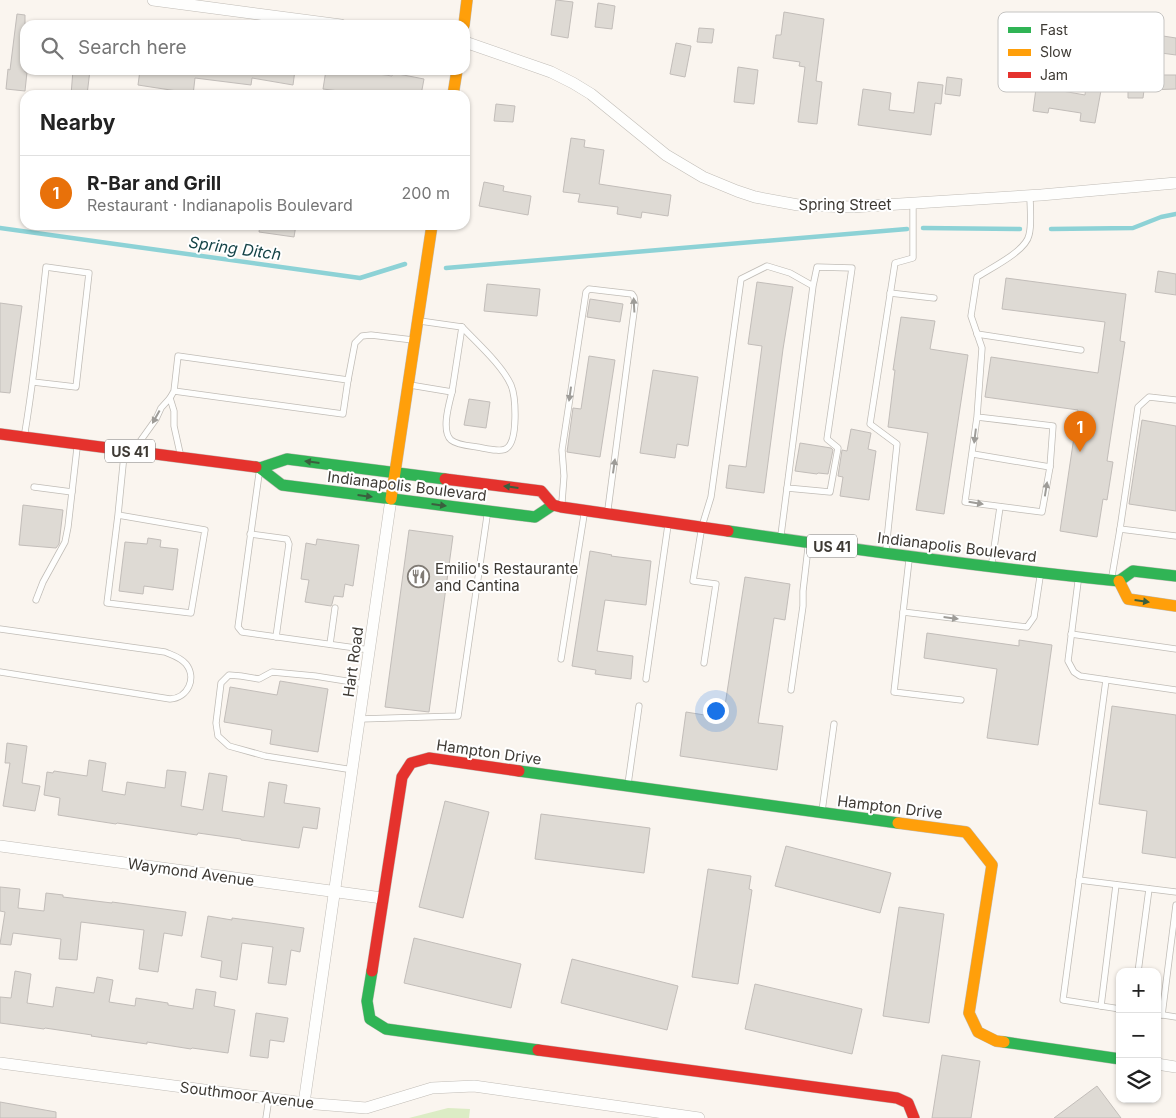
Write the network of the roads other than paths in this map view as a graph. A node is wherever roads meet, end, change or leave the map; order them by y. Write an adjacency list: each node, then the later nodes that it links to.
1 (153, 0): 3 (street)
2 (467, 0): 4 (main road)
3 (303, 20)
4 (465, 20)
5 (470, 44): 10 (street, Spring Street)
6 (456, 75): 7 (main road)
7 (454, 90)
8 (1176, 183): 9 (street, Spring Street)
9 (1030, 196): 10 (street, Spring Street); 17 (lane)
10 (913, 203): 13 (lane)
11 (431, 230): 15 (main road, Hart Road)
12 (813, 286): 44 (lane); 44 (lane); 54 (lane)
13 (890, 293): 14 (lane); 60 (lane)
14 (934, 298)
15 (418, 321): 16 (lane); 18 (main road, Hart Road)
16 (462, 327): 25 (lane); 25 (lane)
17 (977, 334): 19 (lane); 33 (lane)
18 (415, 341): 20 (lane); 22 (main road, Hart Road)
19 (1081, 350)
20 (348, 380): 24 (lane); 32 (lane)
21 (32, 382): 21 (lane); 35 (lane)
22 (408, 384): 25 (lane); 42 (main road, Hart Road)
23 (201, 387): 26 (lane)
24 (174, 391): 26 (lane); 27 (lane)
25 (452, 392)
26 (200, 394): 31 (lane)
27 (170, 398): 37 (lane, one-way to 37); 39 (lane)
28 (296, 400): 31 (lane)
29 (1176, 400): 55 (lane)
30 (315, 403): 32 (lane)
31 (295, 407): 32 (lane)
32 (314, 410)
33 (977, 417): 38 (lane, one-way to 38); 40 (lane)
34 (0, 434): 35 (main road, Indianapolis Boulevard / US 41)
35 (25, 437): 36 (main road, Indianapolis Boulevard / US 41)
36 (77, 444): 37 (main road, Indianapolis Boulevard / US 41); 45 (lane)
37 (129, 451): 39 (main road, Indianapolis Boulevard / US 41); 52 (lane)
38 (973, 454): 40 (lane); 48 (lane, one-way to 48)
39 (181, 458): 41 (main road, Indianapolis Boulevard / US 41)
40 (1050, 467): 48 (lane, one-way to 40)
41 (260, 468): 42 (main road, Indianapolis Boulevard / US 41, one-way to 41); 46 (main road, Indianapolis Boulevard, one-way to 46); 56 (lane)
42 (395, 472): 46 (main road, Hart Road); 47 (main road, Indianapolis Boulevard / US 41, one-way to 42)
43 (34, 487): 45 (lane)
44 (787, 488): 58 (lane)
45 (72, 492): 67 (lane)
46 (391, 499): 50 (main road, Indianapolis Boulevard, one-way to 50); 76 (street, Hart Road)
47 (557, 506): 49 (main road, Indianapolis Boulevard / US 41); 50 (main road, Indianapolis Boulevard); 51 (lane, one-way to 47)
48 (1000, 507): 62 (lane)
49 (584, 510): 51 (main road, Indianapolis Boulevard / US 41); 77 (lane)
50 (488, 511): 87 (lane)
51 (608, 514): 53 (main road, Indianapolis Boulevard / US 41)
52 (118, 515): 52 (lane)
53 (668, 523): 54 (main road, Indianapolis Boulevard / US 41); 80 (lane)
54 (702, 528): 58 (main road, Indianapolis Boulevard / US 41); 78 (lane)
55 (1120, 529): 57 (lane); 66 (lane)
56 (250, 534): 73 (lane); 73 (lane)
57 (1176, 536)
58 (780, 539): 59 (main road, Indianapolis Boulevard / US 41)
59 (809, 543): 60 (main road, Indianapolis Boulevard / US 41); 83 (lane)
60 (885, 553): 61 (main road, Indianapolis Boulevard / US 41)
61 (910, 556): 62 (main road, Indianapolis Boulevard / US 41); 70 (lane)
62 (991, 567): 63 (main road, Indianapolis Boulevard / US 41)
63 (1041, 573): 65 (main road, Indianapolis Boulevard / US 41); 70 (lane, one-way to 63)
64 (1176, 576): 66 (main road, Indianapolis Boulevard / US 41)
65 (1079, 577): 66 (main road, Indianapolis Boulevard / US 41); 72 (lane)
66 (1115, 581): 68 (main road, one-way to 68)
67 (36, 600)
68 (1176, 606)
69 (335, 608): 74 (lane)
70 (903, 612): 85 (lane)
71 (0, 630): 79 (lane)
72 (1071, 634): 75 (lane); 81 (lane)
73 (276, 637): 74 (lane)
74 (330, 644): 76 (lane)
75 (1176, 648)
76 (370, 650): 82 (street, Hart Road)
77 (561, 659)
78 (704, 663)
79 (0, 672)
80 (646, 679)
81 (1106, 680): 84 (lane); 93 (lane)
82 (365, 684): 87 (street, Hart Road); 89 (lane)
83 (791, 690)
84 (1176, 690)
85 (961, 700)
86 (639, 706): 90 (lane)
87 (360, 720): 89 (street, Hart Road)
88 (834, 724): 91 (lane)
89 (352, 770): 96 (street, Hart Road)
90 (628, 786): 91 (main road, Hampton Drive); 98 (main road, Hampton Drive)
91 (822, 813): 106 (main road, Hampton Drive)
92 (0, 846): 96 (street, Waymond Avenue)
93 (1079, 880): 94 (lane); 101 (lane)
94 (1116, 885): 95 (lane); 101 (lane)
95 (1149, 889): 97 (lane); 100 (lane)
96 (336, 892): 98 (street, Waymond Avenue); 111 (street, Hart Road)
97 (1176, 892)
98 (382, 898): 114 (main road, Hampton Drive)
99 (1176, 905): 103 (lane)
100 (1139, 968)
101 (1101, 1006): 102 (lane)
102 (1116, 1008)
103 (1160, 1013)
104 (1161, 1015): 105 (lane)
105 (1176, 1017)
106 (1116, 1058)
107 (0, 1063): 110 (street, Southmoor Avenue)
108 (1161, 1065): 109 (street)
109 (1176, 1067)
110 (269, 1098): 111 (street, Southmoor Avenue); 112 (lane)
111 (304, 1103): 113 (street, Southmoor Avenue)
112 (266, 1118)
113 (699, 1118)
114 (914, 1118)

